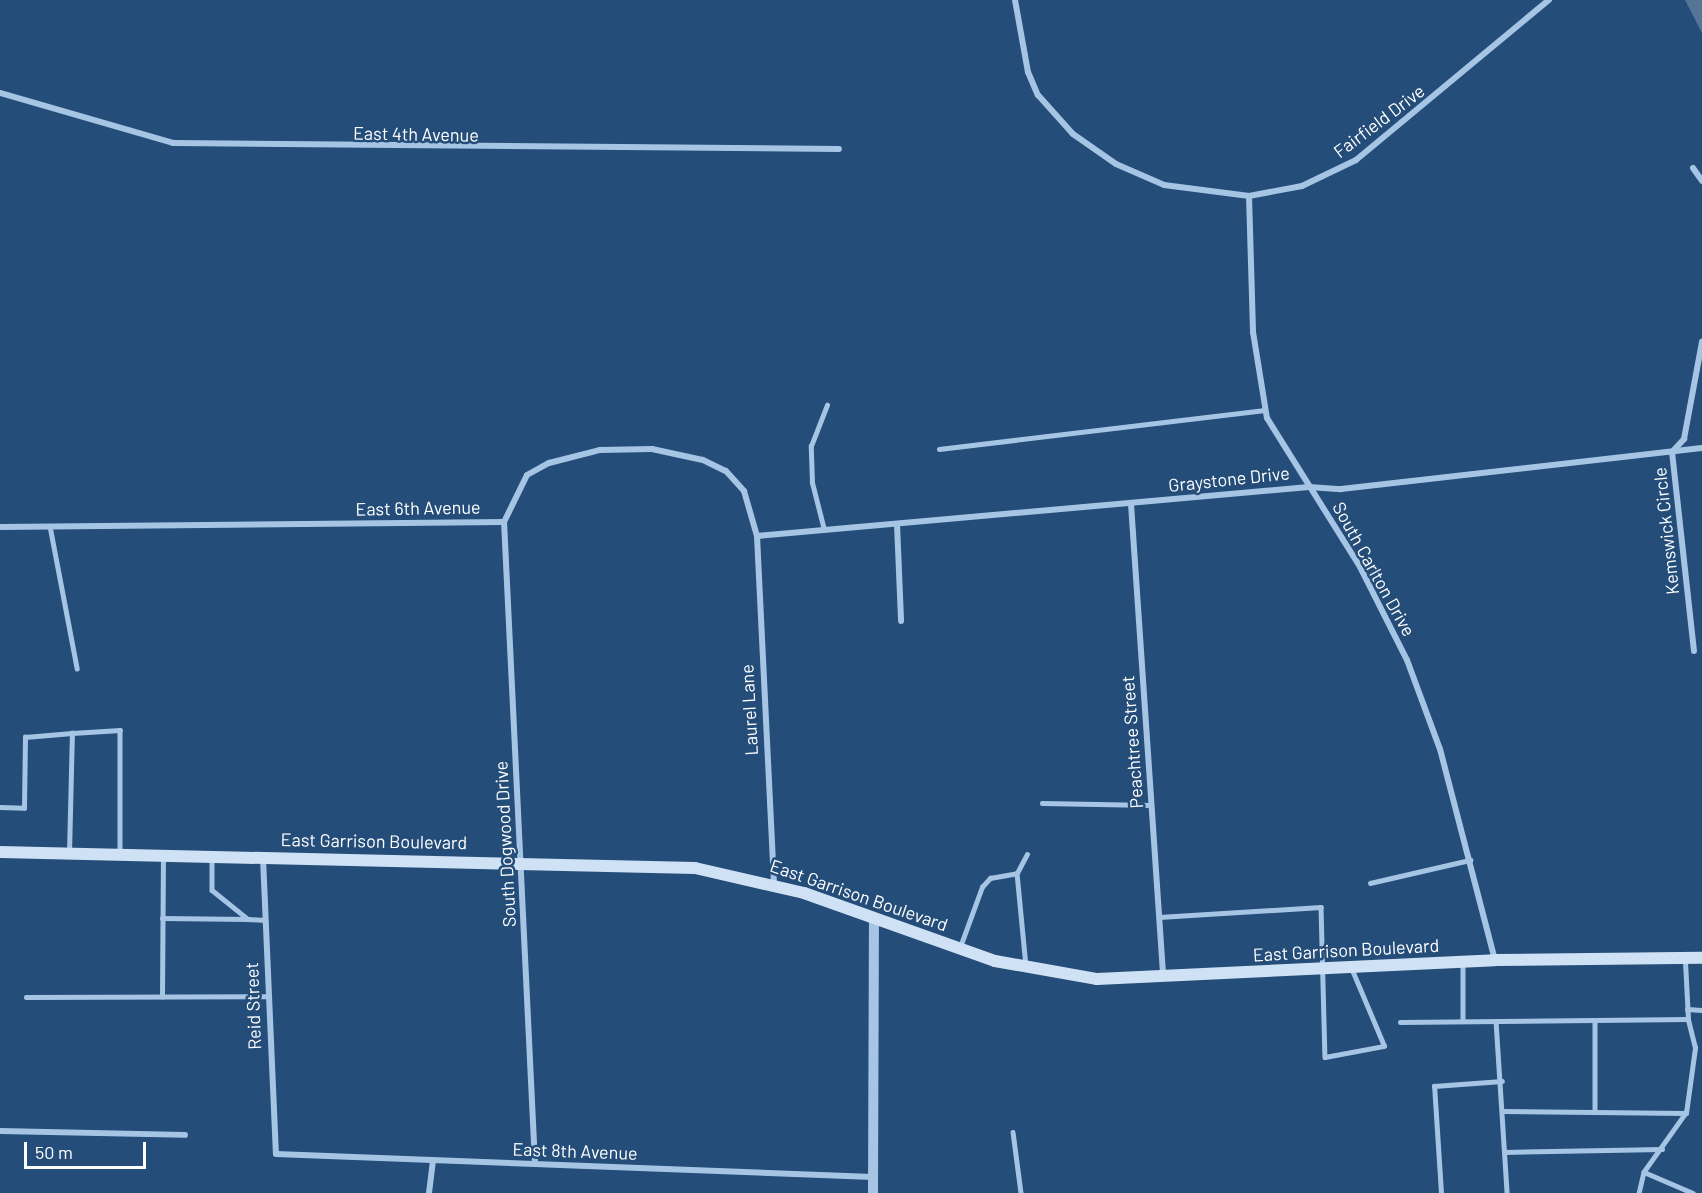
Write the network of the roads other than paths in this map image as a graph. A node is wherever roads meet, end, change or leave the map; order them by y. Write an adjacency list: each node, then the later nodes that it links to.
1 (1015, 0): 7 (street, Fairfield Drive)
2 (1549, 0): 7 (street, Fairfield Drive)
3 (0, 93): 4 (street, East 4th Avenue)
4 (839, 149)
5 (1693, 168): 6 (street)
6 (1702, 181)
7 (1249, 196): 10 (street, South Carlton Drive)
8 (1702, 342): 13 (street, Kemswick Circle)
9 (827, 405): 20 (lane)
10 (1265, 410): 12 (lane); 14 (street, South Carlton Drive)
11 (1702, 448): 13 (street, Graystone Drive)
12 (939, 449)
13 (1672, 452): 14 (street, Graystone Drive); 23 (street, Kemswick Circle)
14 (1309, 487): 15 (street, Graystone Drive); 36 (street, South Carlton Drive)
15 (1131, 504): 17 (street, Graystone Drive); 27 (street, Peachtree Street)
16 (504, 522): 18 (street, East 6th Avenue); 21 (street, East 6th Avenue); 37 (street, South Dogwood Drive)
17 (897, 524): 20 (street, Graystone Drive); 22 (street)
18 (50, 526): 19 (street, East 6th Avenue); 24 (lane)
19 (0, 527)
20 (824, 530): 21 (street, Graystone Drive)
21 (758, 536): 40 (street, Laurel Lane)
22 (901, 621)
23 (1694, 651)
24 (77, 668)
25 (72, 733): 28 (lane); 30 (lane); 31 (lane)
26 (1042, 803): 27 (lane)
27 (1151, 806): 41 (street, Peachtree Street)
28 (0, 807)
29 (0, 852): 30 (main road, East Garrison Boulevard)
30 (69, 853): 31 (main road, East Garrison Boulevard)
31 (120, 854): 33 (main road, East Garrison Boulevard)
32 (1027, 854): 38 (lane)
33 (163, 855): 34 (main road, East Garrison Boulevard); 42 (lane)
34 (212, 856): 35 (main road, East Garrison Boulevard); 43 (lane)
35 (263, 857): 37 (main road, East Garrison Boulevard); 44 (street, Reid Street)
36 (1470, 860): 39 (lane); 49 (street, South Carlton Drive)
37 (520, 861): 40 (main road, East Garrison Boulevard); 76 (street, South Dogwood Drive)
38 (1017, 873): 46 (lane); 52 (lane)
39 (1370, 883)
40 (774, 884): 45 (main road, East Garrison Boulevard)
41 (1159, 917): 53 (lane); 54 (street, Peachtree Street)
42 (162, 918): 43 (lane); 57 (lane)
43 (248, 920): 44 (lane)
44 (265, 920): 55 (street, Reid Street)
45 (874, 920): 46 (main road, East Garrison Boulevard); 78 (street)
46 (959, 949): 52 (main road, East Garrison Boulevard)
47 (1684, 958): 48 (main road, East Garrison Boulevard); 49 (main road, East Garrison Boulevard); 58 (lane)
48 (1702, 958)
49 (1495, 960): 50 (main road, East Garrison Boulevard)
50 (1464, 962): 51 (main road, East Garrison Boulevard); 61 (lane)
51 (1350, 967): 53 (main road, East Garrison Boulevard); 53 (lane)
52 (1026, 968): 54 (main road, East Garrison Boulevard)
53 (1323, 968): 54 (main road, East Garrison Boulevard)
54 (1163, 978)
55 (267, 996): 57 (lane); 74 (street, Reid Street)
56 (26, 997): 57 (lane)
57 (162, 997)
58 (1688, 1009): 59 (lane); 60 (lane)
59 (1702, 1010)
60 (1688, 1019): 63 (lane); 68 (lane)
61 (1464, 1021): 62 (lane); 64 (lane)
62 (1496, 1021): 63 (lane); 65 (lane)
63 (1595, 1021): 67 (lane)
64 (1400, 1022)
65 (1502, 1081): 66 (lane); 82 (lane)
66 (1502, 1111): 67 (lane); 73 (lane)
67 (1595, 1112): 68 (lane)
68 (1686, 1113): 72 (lane)
69 (0, 1131): 71 (street)
70 (1013, 1132): 81 (lane)
71 (185, 1135)
72 (1662, 1149): 73 (lane); 77 (lane)
73 (1504, 1152): 83 (lane)
74 (276, 1154): 75 (street, East 8th Avenue)
75 (433, 1160): 76 (street, East 8th Avenue); 79 (street)
76 (536, 1164): 78 (street, East 8th Avenue)
77 (1644, 1172): 84 (lane); 85 (lane)
78 (873, 1177): 80 (street)
79 (429, 1193)
80 (873, 1193)
81 (1021, 1193)
82 (1441, 1193)
83 (1507, 1193)
84 (1640, 1193)
85 (1693, 1193)

